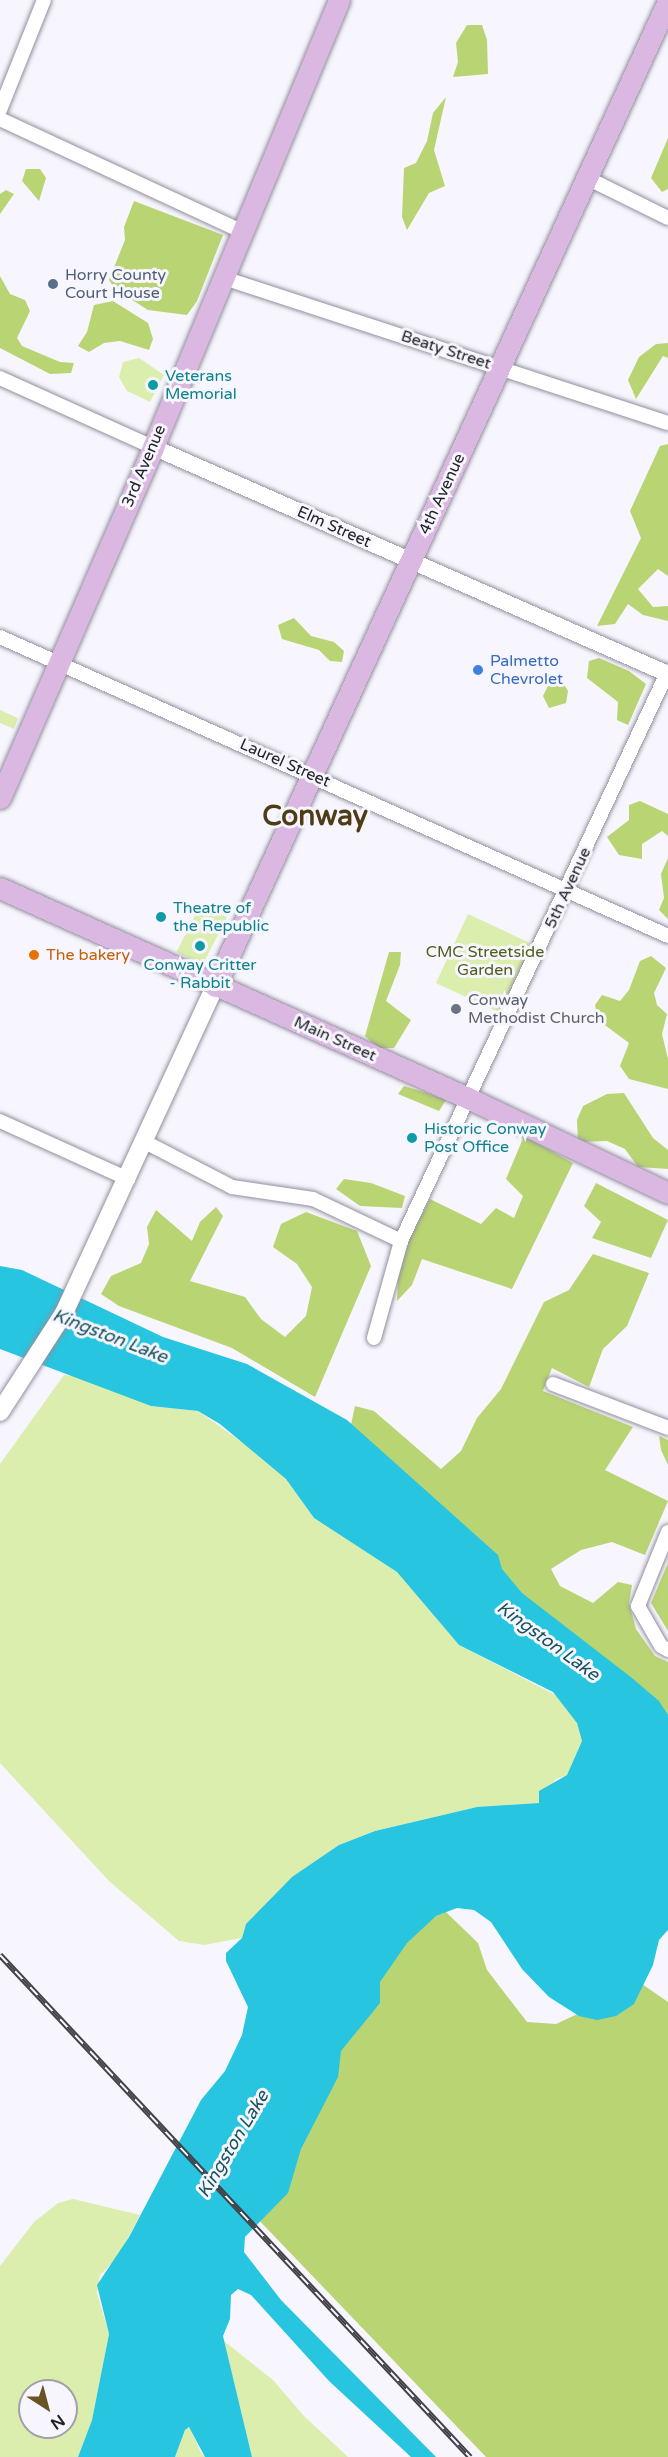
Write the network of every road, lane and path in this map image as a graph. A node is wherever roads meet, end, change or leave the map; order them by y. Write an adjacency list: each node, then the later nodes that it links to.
1 (44, 0): 4 (street)
2 (339, 0): 8 (main road, 3rd Avenue)
3 (668, 1): 6 (main road, 4th Avenue)
4 (0, 110)
5 (0, 119): 8 (street)
6 (586, 178): 7 (street); 10 (main road, 4th Avenue)
7 (668, 218)
8 (243, 232): 9 (main road, 3rd Avenue)
9 (224, 278): 10 (street, Beaty Street); 13 (main road, 3rd Avenue)
10 (500, 368): 12 (street, Beaty Street); 14 (main road, 4th Avenue)
11 (0, 378): 13 (street, Elm Street)
12 (668, 423)
13 (153, 447): 14 (street, Elm Street); 16 (main road, 3rd Avenue)
14 (411, 561): 17 (street, Elm Street); 18 (main road, 4th Avenue)
15 (0, 637): 16 (street, Laurel Street)
16 (59, 662): 18 (street, Laurel Street); 19 (main road, 3rd Avenue)
17 (668, 673): 21 (street, 5th Avenue)
18 (313, 775): 21 (street, Laurel Street); 23 (main road, 4th Avenue)
19 (0, 798)
20 (0, 888): 23 (main road, Main Street)
21 (567, 890): 22 (street, Laurel Street); 24 (street, 5th Avenue)
22 (668, 936)
23 (215, 986): 24 (main road, Main Street); 26 (main road)
24 (468, 1098): 28 (main road, Main Street); 29 (street, 5th Avenue)
25 (0, 1121): 27 (street)
26 (145, 1142): 27 (main road); 29 (street)
27 (128, 1179): 32 (main road)
28 (668, 1193)
29 (401, 1241): 30 (street, 5th Avenue)
30 (374, 1338)
31 (553, 1384): 33 (street)
32 (3, 1408)
33 (668, 1428)
34 (668, 1532): 35 (street)
35 (664, 1648)

